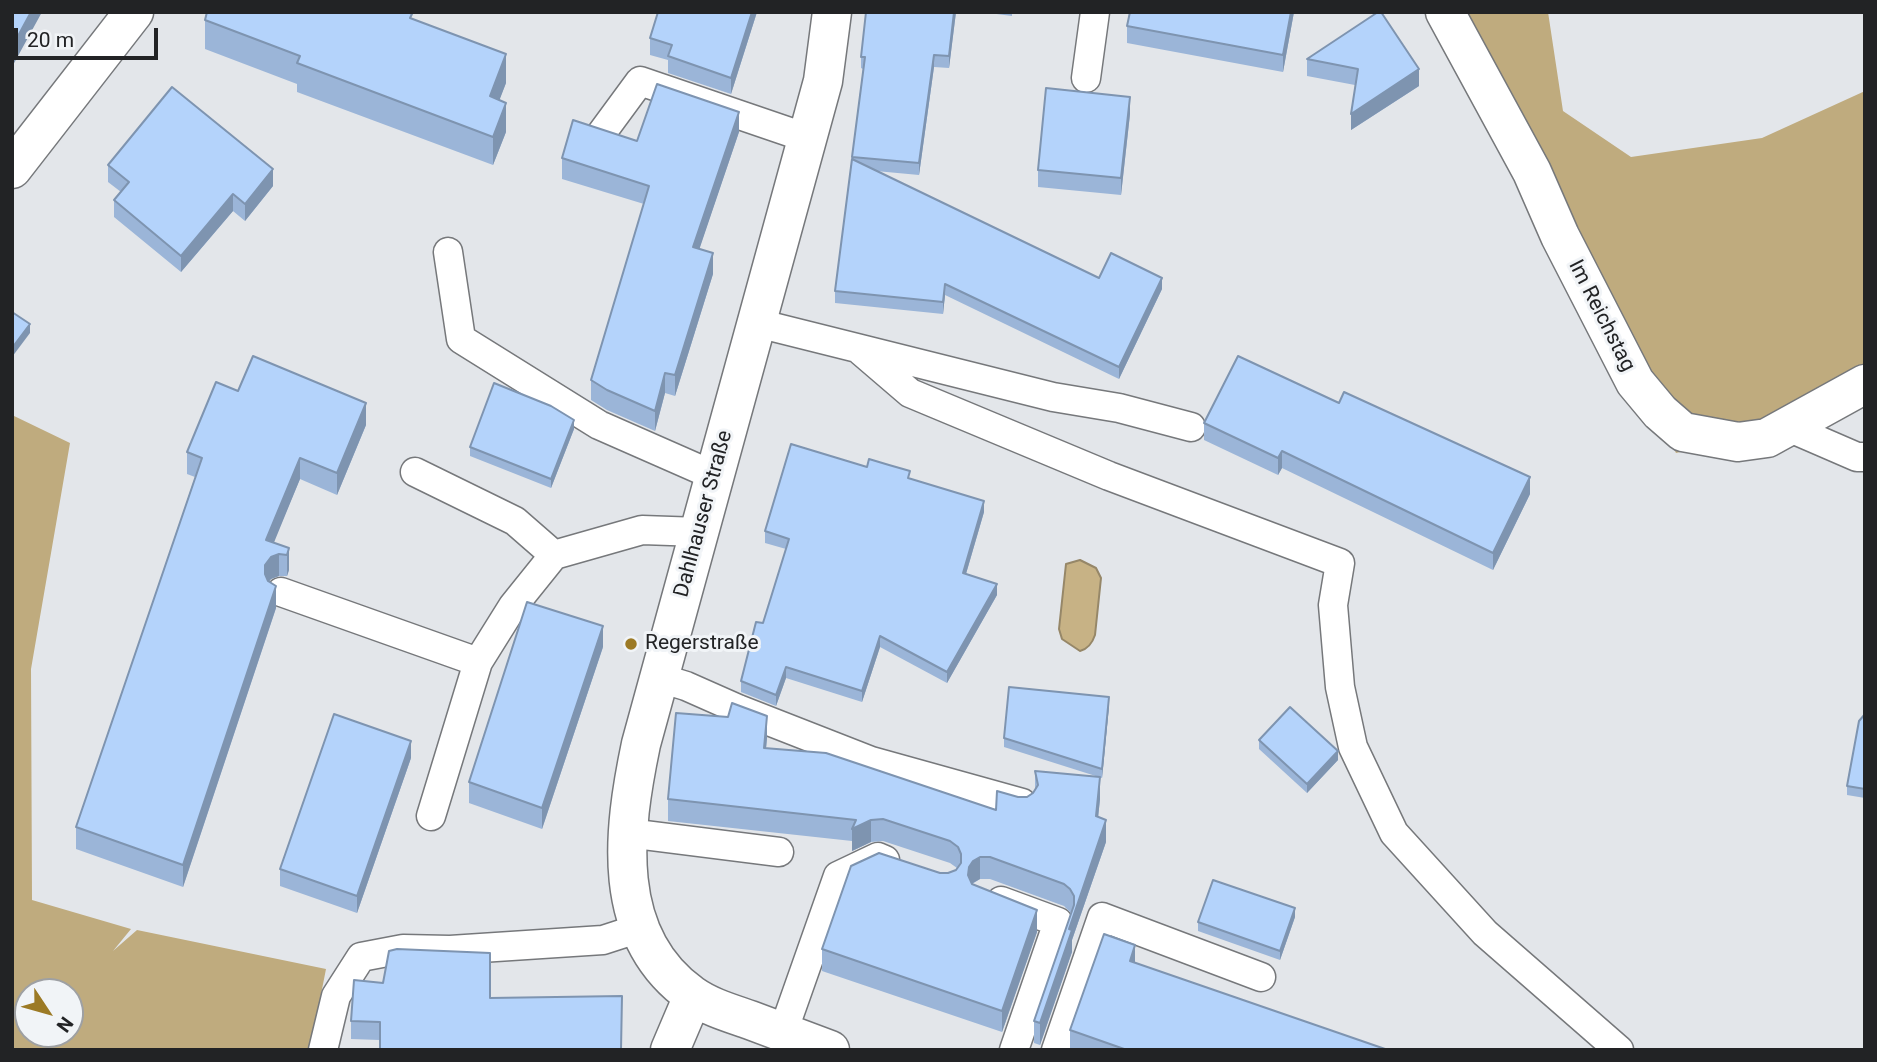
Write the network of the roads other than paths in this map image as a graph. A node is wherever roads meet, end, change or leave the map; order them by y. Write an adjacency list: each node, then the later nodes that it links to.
1 (134, 12): 8 (street)
2 (832, 12): 7 (street, Dahlhauser Straße)
3 (1095, 12): 5 (lane)
4 (1445, 12): 14 (street, Im Reichstag)
5 (1086, 78)
6 (601, 134): 7 (lane)
7 (807, 138): 10 (street, Dahlhauser Straße)
8 (12, 169)
9 (448, 251): 17 (lane)
10 (757, 323): 11 (lane); 17 (street, Dahlhauser Straße)
11 (861, 351): 13 (lane); 38 (lane)
12 (1865, 384): 14 (street, Im Reichstag)
13 (1191, 427)
14 (1790, 428): 15 (lane)
15 (1865, 457)
16 (415, 472): 19 (lane)
17 (715, 476): 18 (street, Dahlhauser Straße)
18 (700, 532): 19 (lane); 22 (street, Dahlhauser Straße)
19 (554, 555): 21 (lane)
20 (281, 592): 21 (lane)
21 (478, 662): 24 (lane)
22 (660, 678): 23 (lane); 25 (street, Dahlhauser Straße)
23 (1022, 803)
24 (431, 816)
25 (628, 833): 26 (lane); 29 (street, Dahlhauser Straße)
26 (779, 852)
27 (912, 868): 32 (lane)
28 (984, 895): 36 (lane)
29 (639, 928): 31 (street, Dahlhauser Straße); 33 (lane)
30 (1261, 977): 37 (lane)
31 (693, 996): 32 (street, Dahlhauser Straße); 34 (street)
32 (783, 1032): 35 (street, Dahlhauser Straße)
33 (323, 1050)
34 (670, 1050)
35 (830, 1050)
36 (1014, 1050)
37 (1056, 1050)
38 (1619, 1050)

